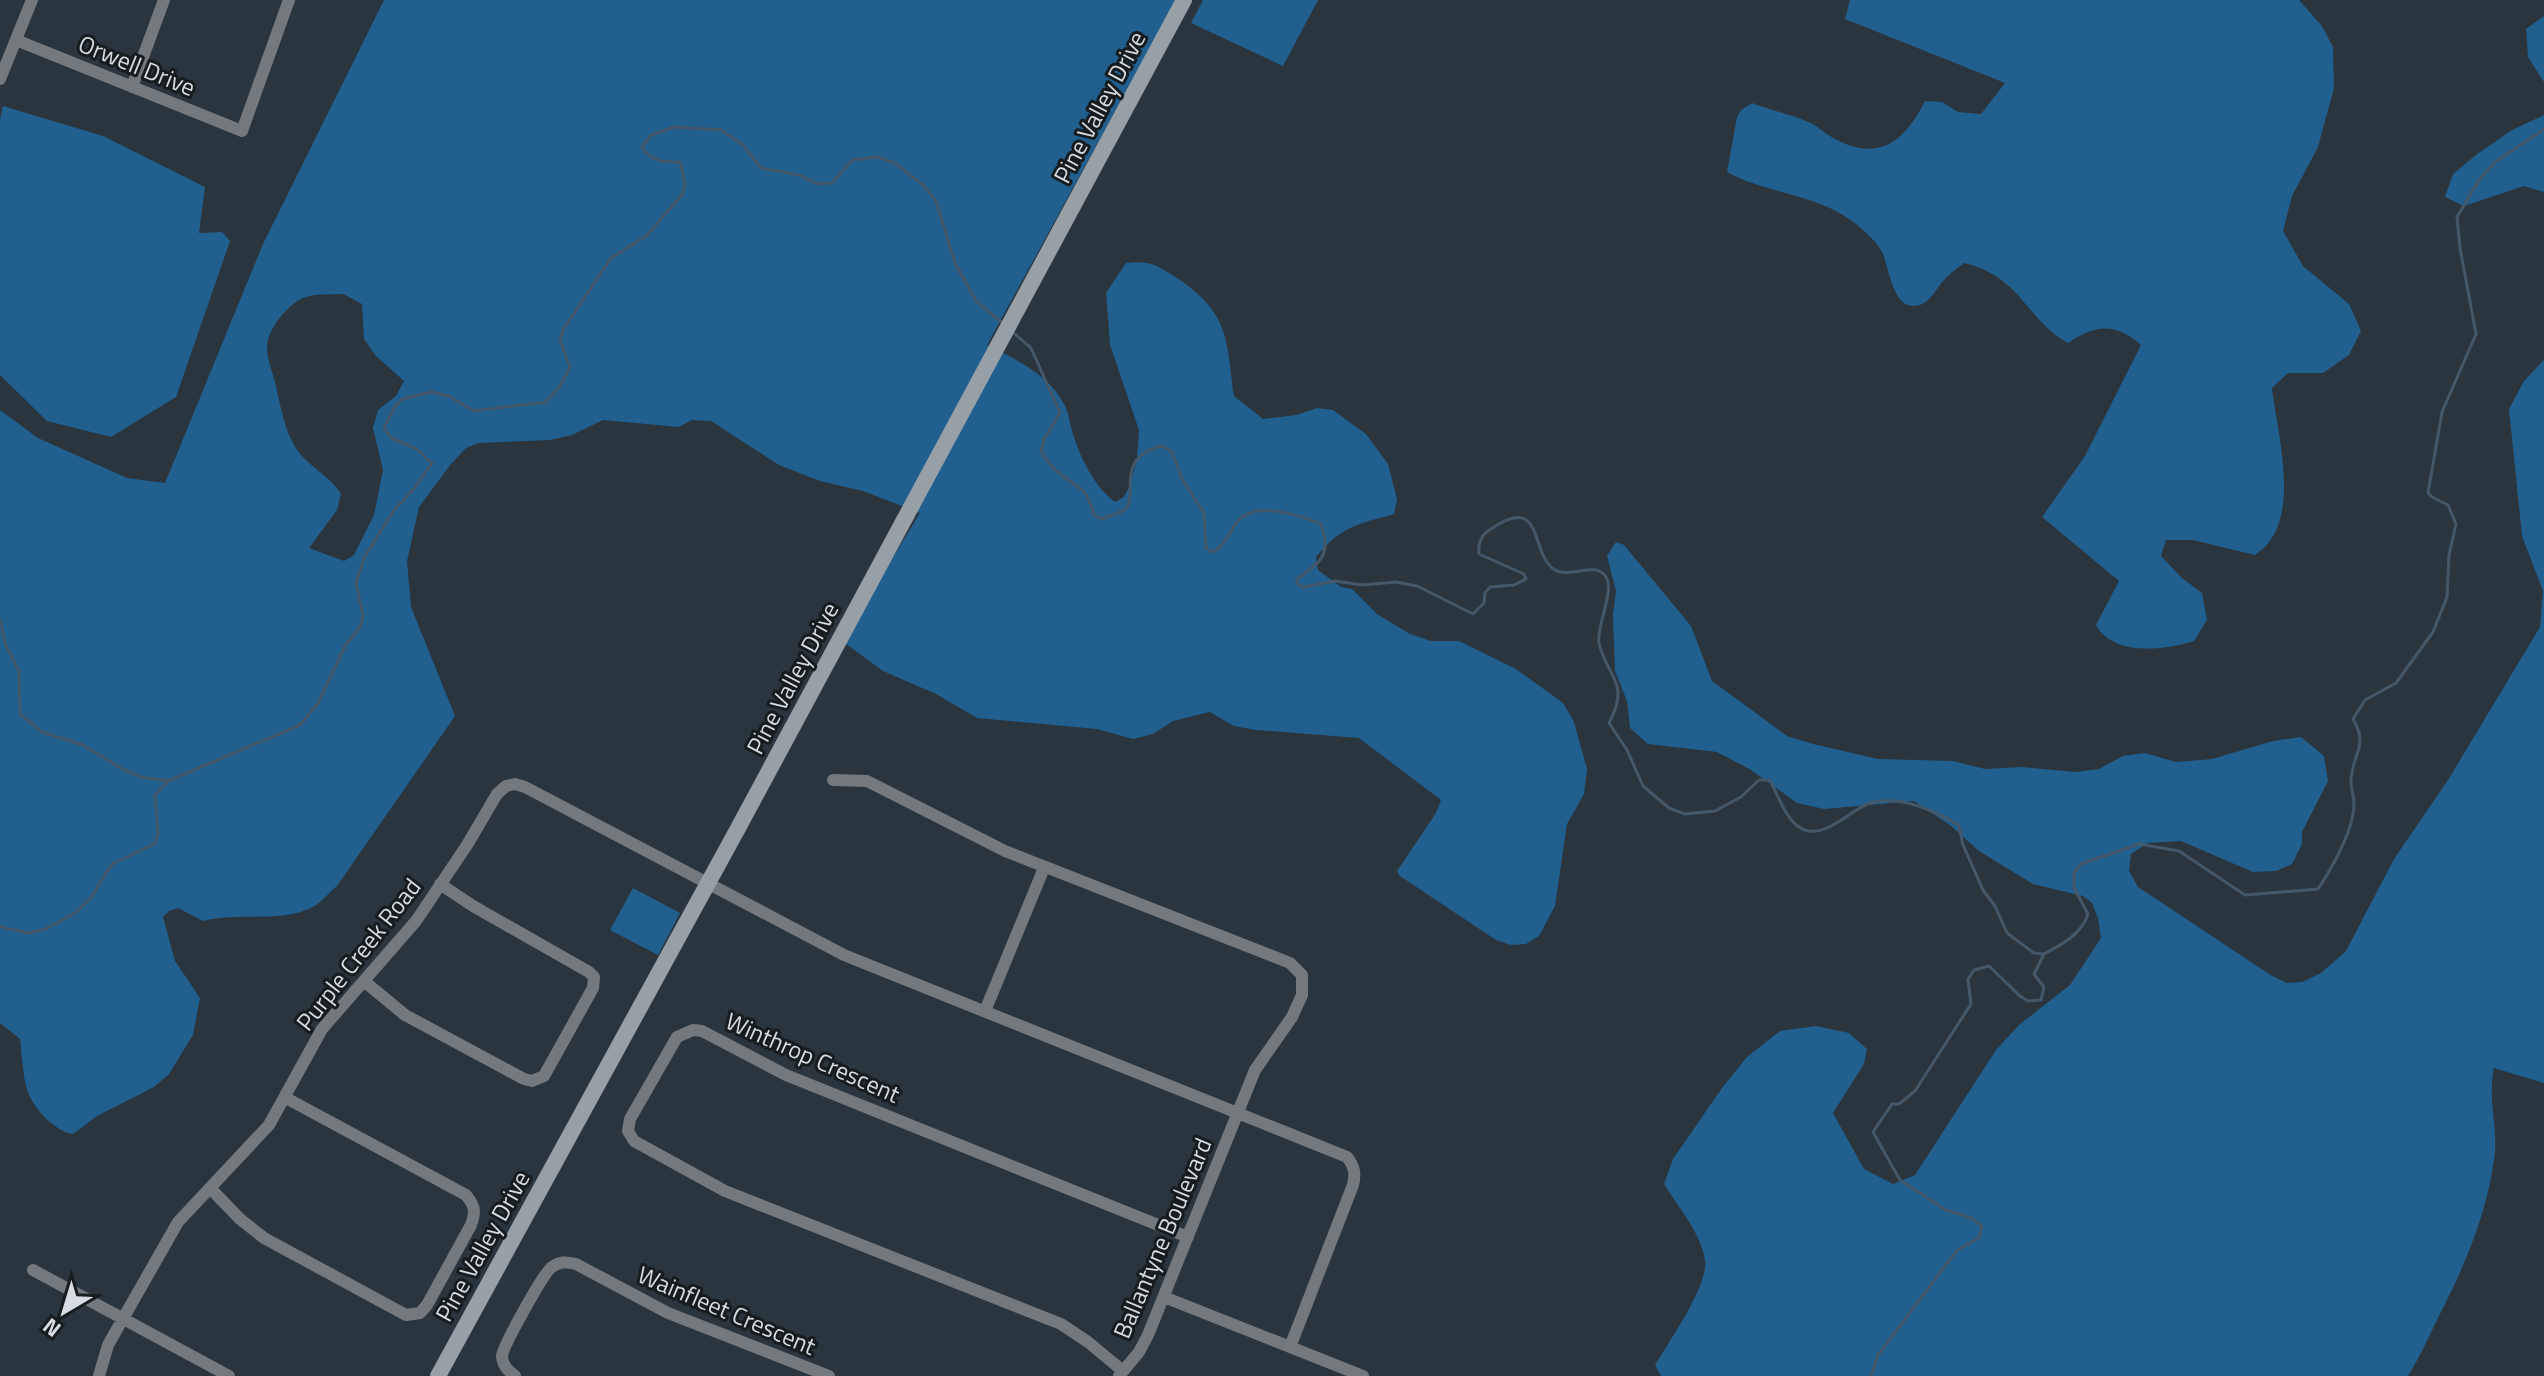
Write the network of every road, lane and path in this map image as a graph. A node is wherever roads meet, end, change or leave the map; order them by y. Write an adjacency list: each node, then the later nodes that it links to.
1 (32, 0): 5 (street)
2 (164, 0): 7 (street)
3 (289, 0): 7 (street, Orwell Drive)
4 (1184, 0): 11 (street, Pine Valley Drive)
5 (16, 40): 6 (street); 7 (street, Orwell Drive)
6 (0, 79)
7 (132, 87)
8 (833, 780): 9 (street, Ballantyne Boulevard)
9 (1044, 868): 13 (street); 15 (street, Ballantyne Boulevard)
10 (440, 884): 11 (street, Purple Creek Road); 12 (street, Purple Creek Road); 12 (street)
11 (708, 884): 13 (street); 25 (street, Pine Valley Drive)
12 (365, 982): 14 (street, Purple Creek Road)
13 (985, 1011): 15 (street)
14 (286, 1098): 16 (street, Purple Creek Road); 16 (street)
15 (1238, 1112): 17 (street, Ballantyne Boulevard); 21 (street)
16 (210, 1188): 20 (street, Purple Creek Road)
17 (1188, 1237): 19 (street, Ballantyne Boulevard); 22 (street, Winthrop Crescent)
18 (33, 1270): 20 (street)
19 (1164, 1297): 21 (street); 22 (street, Ballantyne Boulevard)
20 (122, 1319): 23 (street, Purple Creek Road); 24 (street)
21 (1290, 1347): 28 (street)
22 (1121, 1374)
23 (99, 1376)
24 (229, 1376)
25 (438, 1376)
26 (515, 1376): 27 (street, Wainfleet Crescent)
27 (829, 1376)
28 (1363, 1376)

